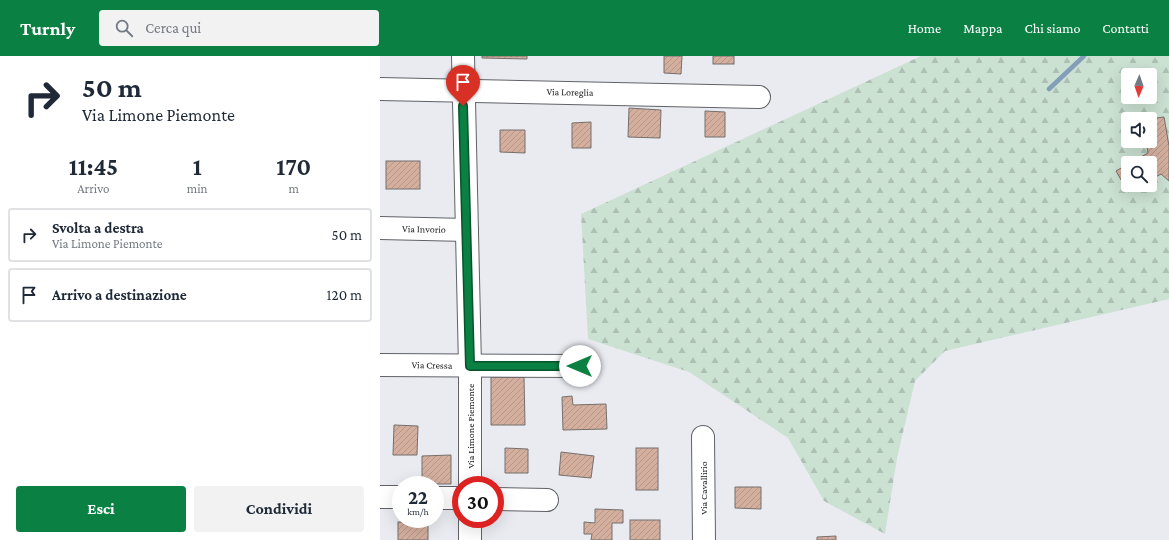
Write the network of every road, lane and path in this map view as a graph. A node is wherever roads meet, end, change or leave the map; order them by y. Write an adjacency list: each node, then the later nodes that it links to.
1 (463, 56): 3 (street, Via Limone Piemonte)
2 (380, 89): 3 (street, Via Loreglia)
3 (462, 90): 4 (street, Via Loreglia); 6 (street, Via Limone Piemonte)
4 (759, 97)
5 (380, 228): 6 (street, Via Invorio)
6 (467, 230): 8 (street, Via Limone Piemonte)
7 (380, 364): 8 (street, Via Cressa)
8 (470, 366): 9 (street, Via Cressa); 11 (street, Via Limone Piemonte)
9 (580, 366)
10 (703, 437): 18 (street, Via Cavallirio)
11 (470, 476)
12 (380, 497): 13 (street)
13 (392, 497)
14 (504, 499): 15 (street)
15 (547, 500)
16 (470, 528): 17 (street)
17 (470, 540)
18 (704, 540)

